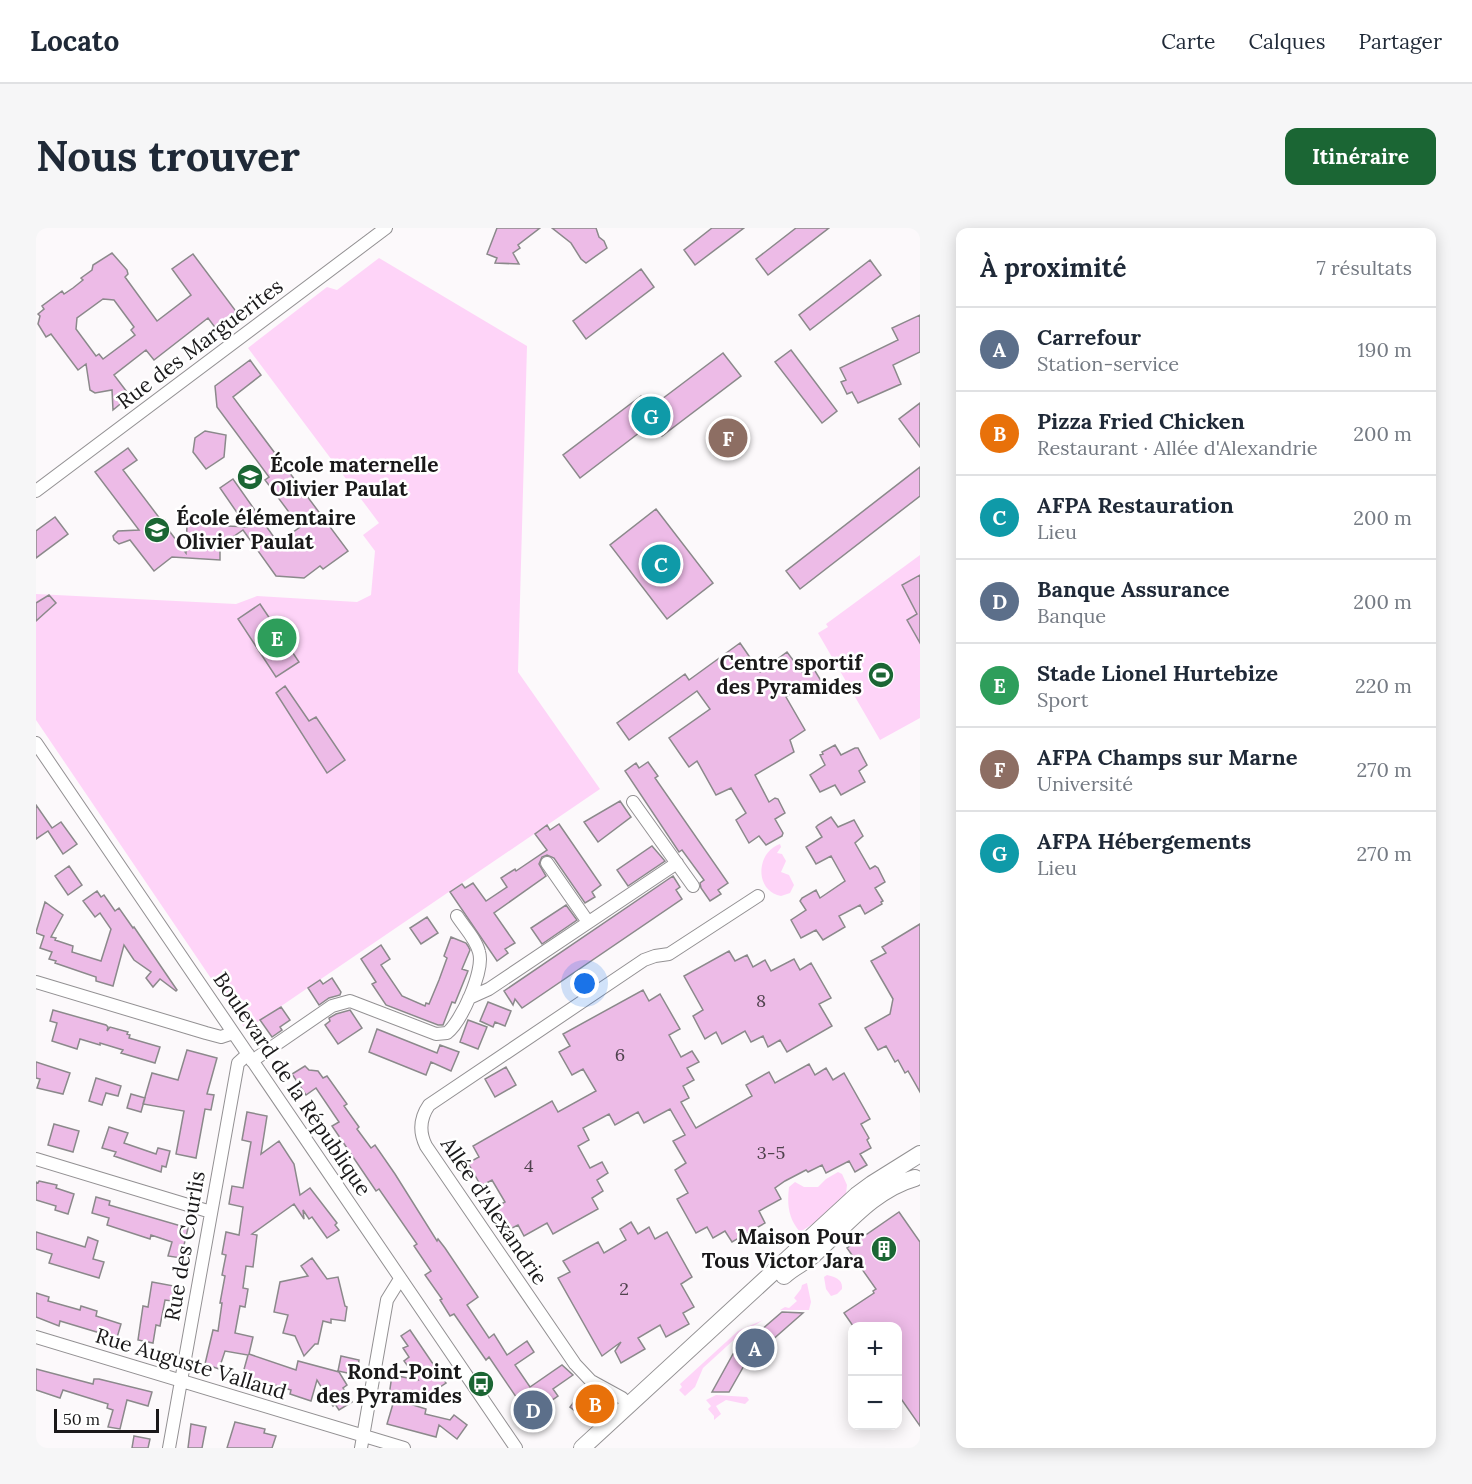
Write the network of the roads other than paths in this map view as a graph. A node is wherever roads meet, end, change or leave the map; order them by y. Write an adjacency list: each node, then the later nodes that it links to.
1 (386, 228): 2 (street, Rue des Marguerites)
2 (36, 491)
3 (36, 742): 13 (street, Boulevard de la République)
4 (633, 802): 6 (street)
5 (547, 863): 10 (street)
6 (677, 863): 7 (street); 10 (street)
7 (693, 886)
8 (758, 896): 22 (street, Allée d'Alexandrie)
9 (457, 916): 12 (street)
10 (588, 922): 12 (street)
11 (36, 982): 13 (street)
12 (469, 998): 14 (street)
13 (233, 1033): 14 (street, Boulevard de la République)
14 (250, 1057): 18 (street, Rue des Courlis); 19 (street, Boulevard de la République)
15 (917, 1154): 17 (main road); 22 (main road)
16 (36, 1159): 18 (street)
17 (918, 1179): 28 (main road)
18 (211, 1212): 21 (street, Rue des Courlis)
19 (400, 1279): 23 (street); 26 (street, Boulevard de la République)
20 (36, 1337): 21 (street, Rue Auguste Vallaud)
21 (182, 1381): 23 (street, Rue Auguste Vallaud); 24 (street, Rue des Courlis)
22 (629, 1405): 27 (main road)
23 (362, 1442): 25 (street, Rue Auguste Vallaud)
24 (169, 1448)
25 (404, 1448)
26 (516, 1448)
27 (582, 1448)
28 (595, 1448)

